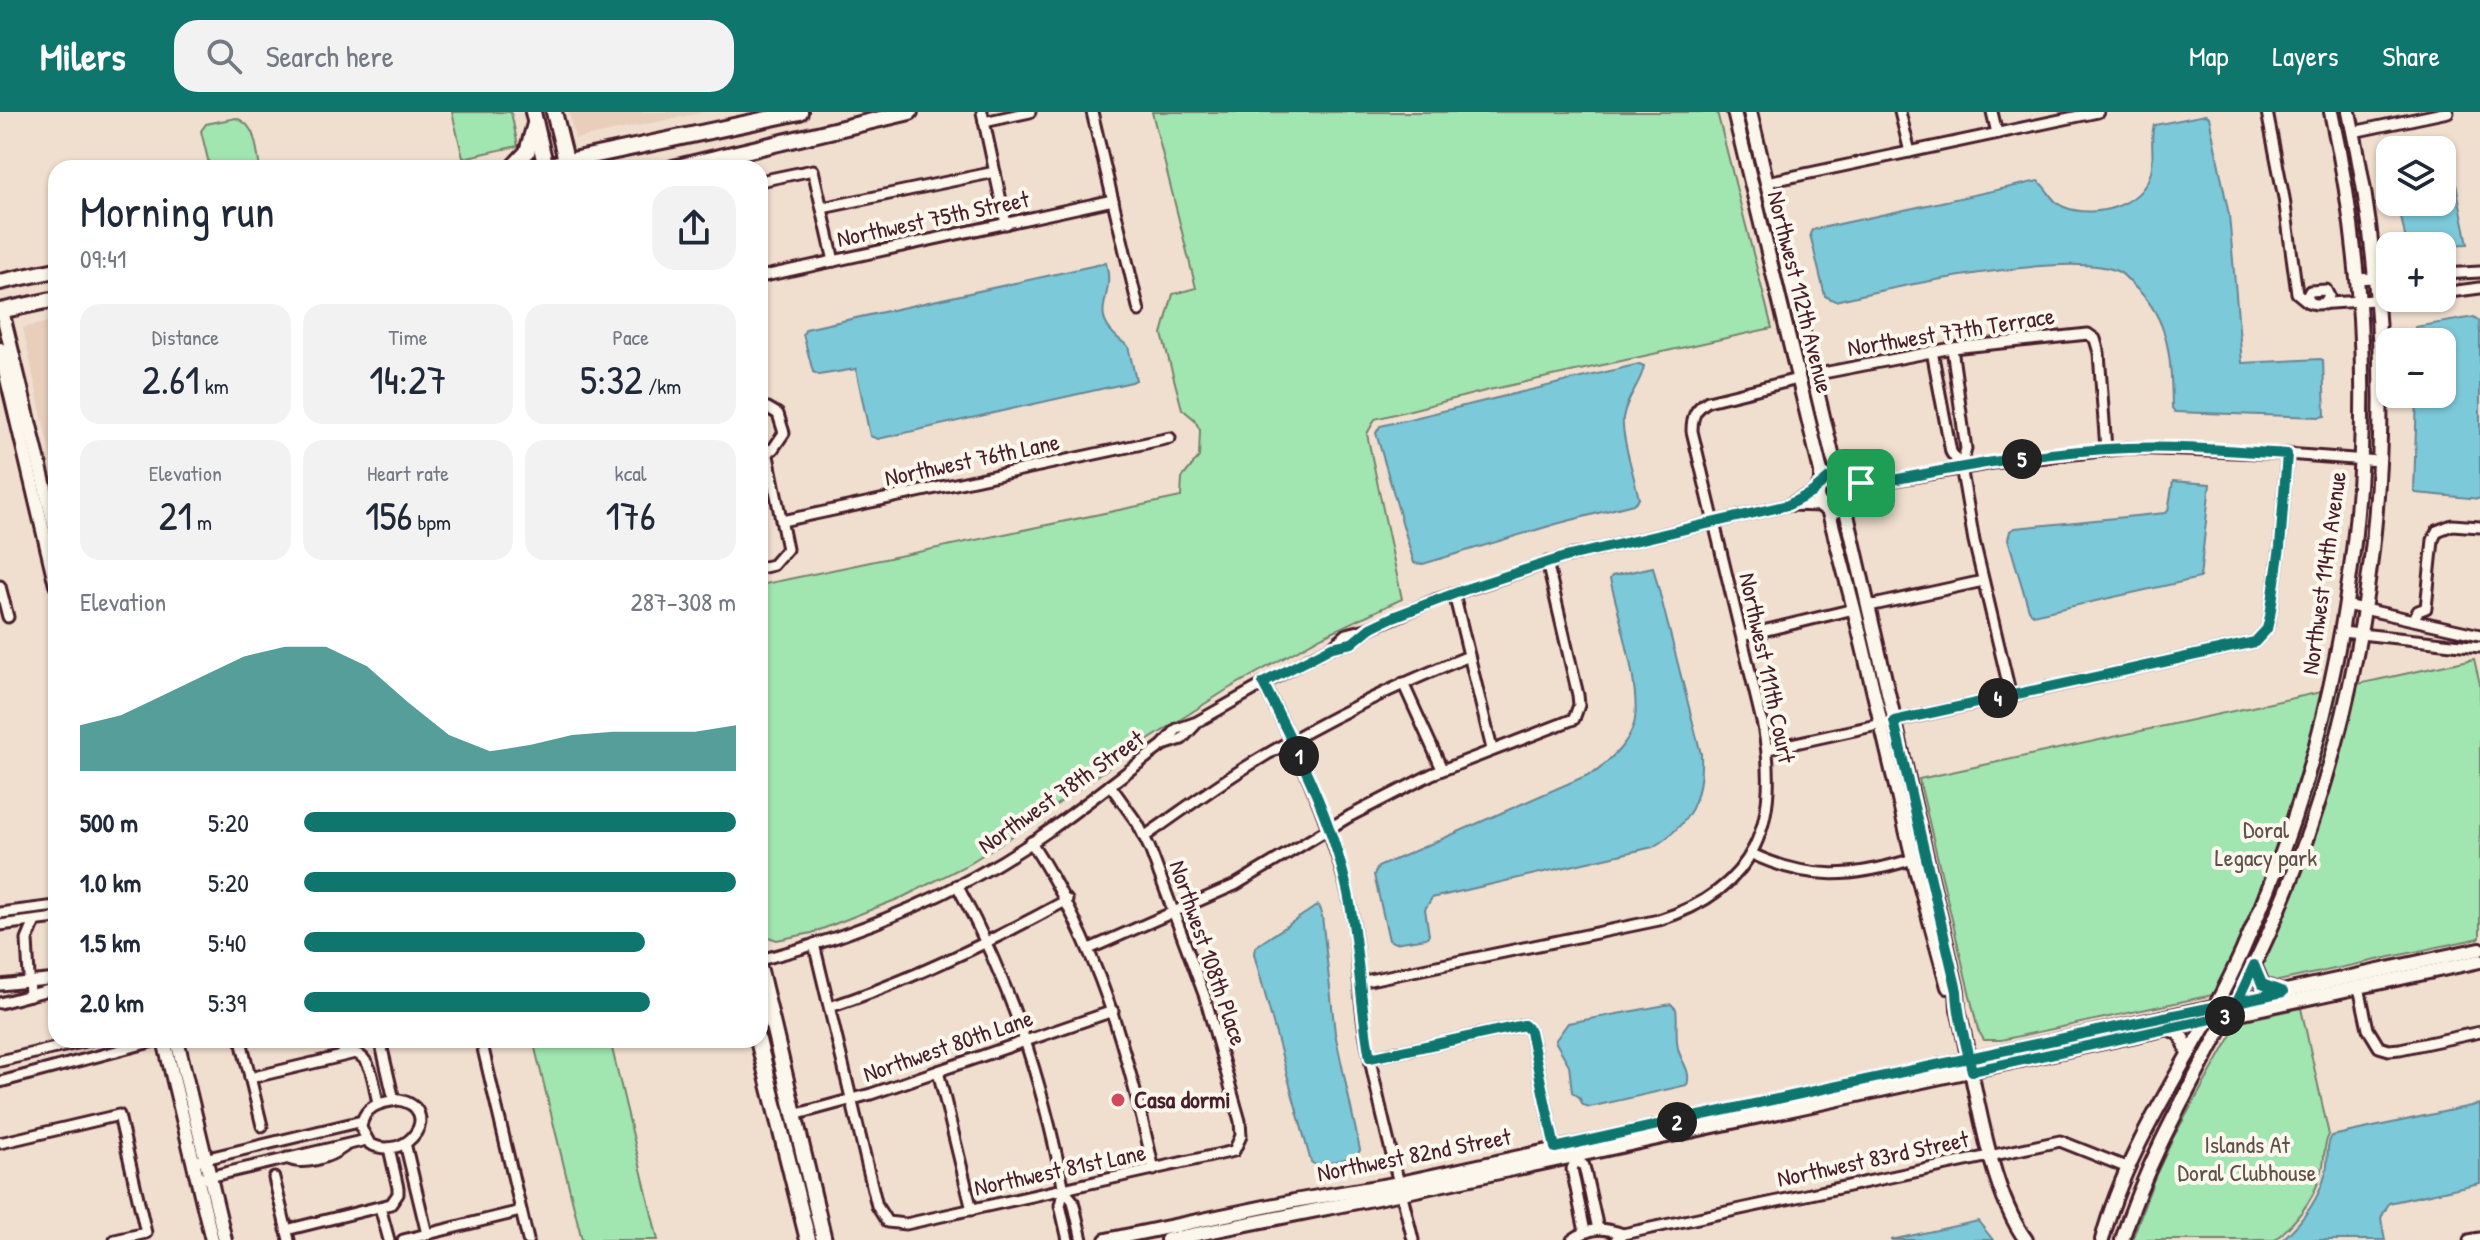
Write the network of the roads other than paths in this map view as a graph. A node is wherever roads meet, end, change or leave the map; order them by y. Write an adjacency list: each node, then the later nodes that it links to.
1 (554, 112): 24 (main road)
2 (800, 112): 25 (main road)
3 (910, 112): 17 (main road)
4 (1030, 112): 18 (street)
5 (1092, 112): 31 (street)
6 (1734, 112): 30 (street, Northwest 112th Avenue)
7 (1750, 112): 29 (street, Northwest 112th Avenue)
8 (1900, 112): 21 (street)
9 (1992, 112): 20 (street)
10 (2098, 112): 15 (street)
11 (2267, 112): 48 (street)
12 (2331, 112): 40 (street, Northwest 114th Avenue)
13 (2349, 112): 19 (street, Northwest 114th Avenue)
14 (2448, 112): 19 (street)
15 (2086, 113): 20 (street)
16 (534, 116): 22 (main road); 23 (main road)
17 (875, 117): 26 (main road)
18 (983, 117): 27 (street)
19 (2353, 132): 39 (street, Northwest 114th Avenue)
20 (1997, 133): 21 (street)
21 (1910, 152): 29 (street)
22 (520, 160)
23 (541, 160)
24 (566, 160)
25 (589, 160)
26 (705, 160)
27 (995, 172): 32 (street); 33 (street)
28 (768, 179): 32 (street)
29 (1767, 182): 30 (street); 56 (street, Northwest 112th Avenue)
30 (1755, 198): 57 (street, Northwest 112th Avenue)
31 (1113, 200): 33 (street, Northwest 75th Street); 51 (street)
32 (822, 208): 34 (street)
33 (1006, 224): 34 (street, Northwest 75th Street)
34 (834, 261): 38 (street, Northwest 75th Street)
35 (48, 272): 41 (main road)
36 (2480, 272): 37 (street)
37 (2456, 273)
38 (768, 275)
39 (2375, 277): 40 (street); 43 (street, Northwest 114th Avenue)
40 (2356, 279): 47 (street, Northwest 114th Avenue)
41 (0, 282)
42 (2480, 288): 44 (street)
43 (2376, 289)
44 (2456, 291)
45 (48, 300): 50 (main road)
46 (2376, 301): 47 (street)
47 (2358, 302): 49 (street); 63 (street, Northwest 114th Avenue)
48 (2311, 303): 49 (street); 49 (street)
49 (2324, 304)
50 (1, 308): 70 (street)
51 (1139, 311)
52 (2378, 312): 64 (street, Northwest 114th Avenue)
53 (1952, 348): 55 (street, Northwest 77th Terrace); 60 (street, Northwest 77th Terrace); 65 (street)
54 (0, 349): 77 (street)
55 (1932, 351): 56 (street, Northwest 77th Terrace); 65 (street)
56 (1813, 375): 67 (street, Northwest 112th Avenue)
57 (1798, 379): 69 (street, Northwest 112th Avenue); 75 (street, Northwest 111th Court)
58 (768, 409): 61 (street)
59 (1170, 438): 74 (street, Northwest 76th Lane)
60 (2106, 449): 62 (street); 65 (street)
61 (768, 452)
62 (2287, 454): 63 (street); 97 (street)
63 (2362, 460): 64 (street); 83 (street, Northwest 114th Avenue)
64 (2379, 461): 86 (street, Northwest 114th Avenue)
65 (1961, 467): 68 (street); 80 (street)
66 (768, 470): 74 (street)
67 (1843, 480): 68 (street); 69 (street); 71 (street)
68 (1877, 483): 71 (street)
69 (1820, 484): 72 (street, Northwest 78th Street); 73 (street)
70 (48, 499)
71 (1847, 503): 73 (street); 84 (street)
72 (1788, 505): 73 (street, Northwest 78th Street); 75 (street, Northwest 78th Street)
73 (1825, 508): 85 (street)
74 (782, 521): 79 (street)
75 (1713, 521): 78 (street, Northwest 78th Street); 91 (street, Northwest 111th Court)
76 (2480, 527): 88 (street)
77 (48, 551)
78 (1547, 562): 82 (street, Northwest 78th Street); 101 (street)
79 (768, 566)
80 (1983, 581): 84 (street); 97 (street)
81 (0, 586): 87 (street)
82 (1454, 594): 94 (street); 95 (street, Northwest 78th Street)
83 (2346, 605): 86 (street); 89 (street, Northwest 114th Avenue)
84 (1869, 606): 98 (street)
85 (1854, 609): 91 (street); 99 (street)
86 (2364, 609): 88 (street); 92 (street, Northwest 114th Avenue)
87 (8, 617)
88 (2414, 619): 90 (street)
89 (2342, 632): 92 (street); 137 (street, Northwest 114th Avenue)
90 (2480, 635)
91 (1742, 636): 102 (street, Northwest 111th Court)
92 (2359, 636): 93 (street); 125 (street, Northwest 114th Avenue)
93 (2480, 647)
94 (1469, 656): 96 (street); 101 (street)
95 (1263, 683): 100 (street); 104 (street, Northwest 78th Street)
96 (1403, 683): 100 (street); 103 (street)
97 (2011, 696): 98 (street)
98 (1894, 721): 99 (street); 108 (street)
99 (1881, 724): 102 (street); 110 (street)
100 (1292, 740): 105 (street); 106 (street)
101 (1492, 749): 103 (street)
102 (1768, 749): 109 (street, Northwest 111th Court)
103 (1442, 769): 105 (street)
104 (1110, 785): 106 (street, Northwest 108th Place); 107 (street, Northwest 78th Street)
105 (1329, 828): 114 (street); 128 (street)
106 (1144, 837): 114 (street, Northwest 108th Place)
107 (1031, 842): 111 (street, Northwest 78th Street); 112 (street)
108 (1922, 845): 110 (street); 139 (street)
109 (1752, 854): 110 (street); 128 (street, Northwest 111th Court)
110 (1913, 859): 139 (street)
111 (957, 885): 119 (street, Northwest 78th Street); 120 (street)
112 (1067, 900): 120 (street); 121 (street)
113 (48, 907): 115 (street)
114 (1173, 910): 121 (street); 176 (street, Northwest 108th Place)
115 (0, 913)
116 (48, 919): 117 (street)
117 (35, 921): 118 (street); 127 (street)
118 (0, 925)
119 (814, 944): 123 (street, Northwest 78th Street); 138 (street)
120 (987, 944): 138 (street); 146 (street)
121 (1089, 949): 140 (street)
122 (2480, 949): 132 (street, Northwest 82nd Street)
123 (768, 958)
124 (2480, 961): 130 (street, Northwest 82nd Street)
125 (2254, 965): 132 (street); 134 (street, Northwest 114th Avenue)
126 (48, 980): 127 (street)
127 (30, 981): 129 (street); 133 (street)
128 (1360, 982): 159 (street)
129 (0, 985)
130 (2359, 987): 141 (street, Northwest 82nd Street); 144 (street)
131 (48, 990): 133 (street)
132 (2283, 992): 134 (street, Northwest 82nd Street)
133 (30, 995): 135 (street)
134 (2237, 1002): 137 (street, Northwest 82nd Street); 141 (street, Northwest 114th Avenue)
135 (0, 1003)
136 (768, 1005): 169 (main road)
137 (2215, 1006): 142 (street, Northwest 114th Avenue); 145 (street, Northwest 82nd Street)
138 (830, 1007): 166 (street)
139 (1958, 1009): 161 (street)
140 (1113, 1011): 146 (street, Northwest 80th Lane); 186 (street)
141 (2230, 1015): 142 (street, Northwest 82nd Street); 217 (street)
142 (2207, 1020): 143 (street, Northwest 82nd Street); 157 (street)
143 (2167, 1028): 145 (street, Northwest 82nd Street); 157 (street)
144 (2480, 1032)
145 (2102, 1036): 161 (street, Northwest 82nd Street)
146 (1027, 1041): 163 (street, Northwest 80th Lane); 190 (street)
147 (56, 1048): 156 (street)
148 (122, 1048): 162 (street)
149 (164, 1048): 184 (street)
150 (178, 1048): 184 (street)
151 (243, 1048): 164 (street)
152 (343, 1048): 158 (street)
153 (382, 1048): 167 (street)
154 (483, 1048): 193 (street)
155 (760, 1048): 207 (main road)
156 (39, 1052): 160 (street); 162 (street)
157 (2188, 1054): 185 (street)
158 (344, 1055): 164 (street); 168 (street)
159 (1370, 1058): 179 (street); 189 (street)
160 (0, 1061)
161 (1971, 1065): 181 (street, Northwest 82nd Street); 182 (street)
162 (45, 1071): 165 (street)
163 (938, 1071): 166 (street, Northwest 80th Lane); 192 (street)
164 (250, 1078): 171 (street)
165 (0, 1082)
166 (852, 1099): 169 (street, Northwest 80th Lane); 192 (street, Northwest 81st Lane)
167 (394, 1100): 168 (street); 175 (street)
168 (378, 1104): 170 (street)
169 (794, 1115): 208 (main road)
170 (362, 1121): 172 (street); 174 (street)
171 (262, 1126)
172 (321, 1132): 180 (street); 184 (street)
173 (1, 1140): 198 (street)
174 (366, 1140): 177 (street); 178 (street)
175 (405, 1143): 178 (street); 196 (street)
176 (1239, 1145): 186 (street, Northwest 81st Lane)
177 (345, 1146): 180 (street); 183 (street)
178 (389, 1148): 191 (street)
179 (1555, 1148): 181 (street, Northwest 82nd Street); 189 (street, Northwest 82nd Street)
180 (325, 1149): 183 (street)
181 (1575, 1153): 189 (street, Northwest 82nd Street); 194 (street); 195 (street)
182 (1991, 1154): 185 (street, Northwest 83rd Street); 199 (street, Northwest 83rd Street); 215 (street)
183 (287, 1158): 187 (street)
184 (199, 1161): 187 (street)
185 (2128, 1168): 216 (street)
186 (1154, 1170): 190 (street, Northwest 81st Lane)
187 (203, 1178): 202 (street); 203 (street)
188 (274, 1178): 197 (street)
189 (1401, 1188): 211 (street, Northwest 82nd Street); 212 (street, Northwest 82nd Street); 213 (street)
190 (1064, 1190): 192 (street, Northwest 81st Lane); 209 (street); 210 (street)
191 (380, 1207): 197 (street); 204 (street)
192 (972, 1210)
193 (521, 1211): 196 (street); 206 (street)
194 (1598, 1229): 195 (street, Northwest 83rd Street); 199 (street, Northwest 83rd Street)
195 (1585, 1232): 214 (street, Northwest 83rd Street)
196 (427, 1234): 205 (street)
197 (288, 1235)
198 (147, 1236): 201 (street)
199 (1620, 1237)
200 (2480, 1238): 218 (street)
201 (115, 1240)
202 (212, 1240)
203 (225, 1240)
204 (389, 1240)
205 (403, 1240)
206 (528, 1240)
207 (808, 1240)
208 (824, 1240)
209 (1068, 1240)
210 (1082, 1240)
211 (1106, 1240)
212 (1167, 1240)
213 (1413, 1240)
214 (1572, 1240)
215 (2026, 1240)
216 (2102, 1240)
217 (2122, 1240)
218 (2469, 1240)

